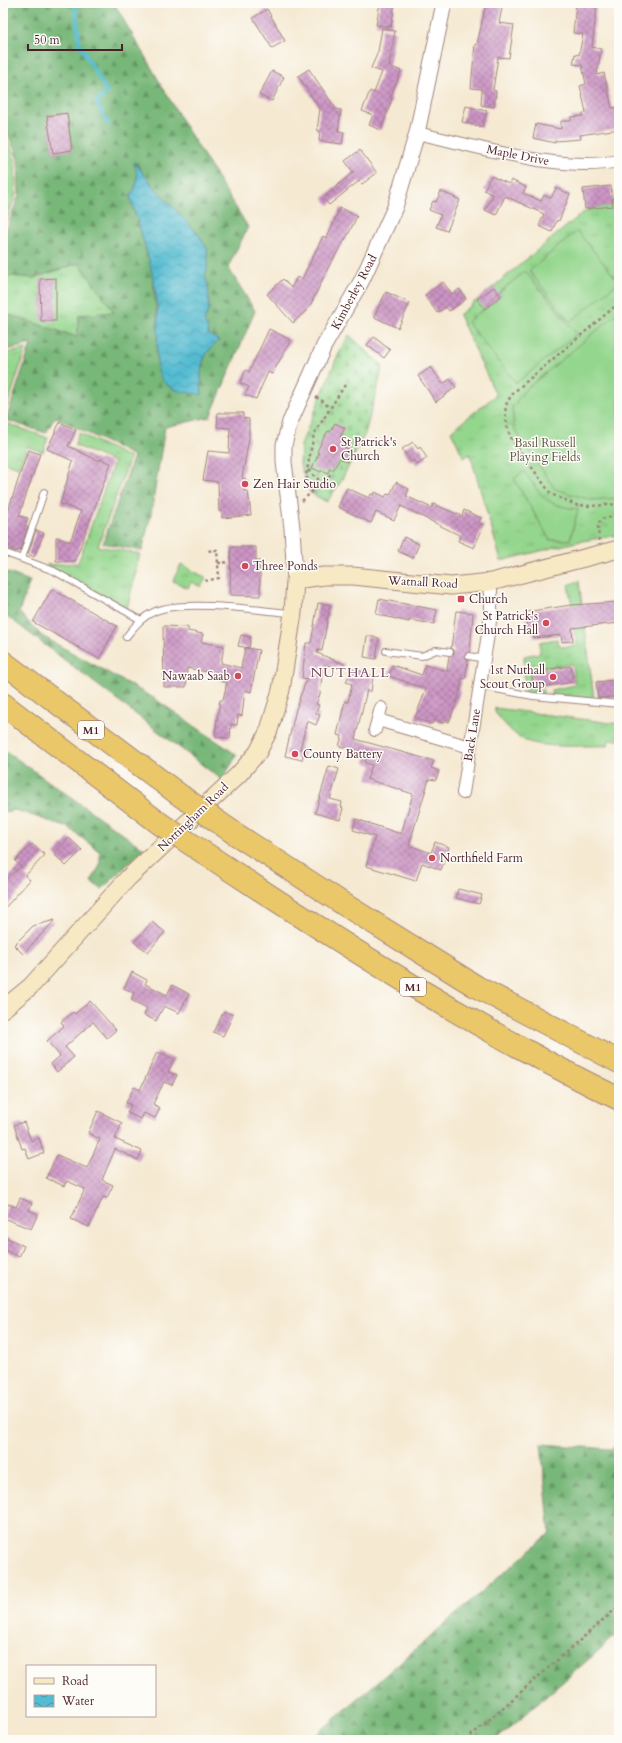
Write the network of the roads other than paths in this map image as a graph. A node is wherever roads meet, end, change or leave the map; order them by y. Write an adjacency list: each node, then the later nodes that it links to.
1 (444, 3): 2 (street, Kimberley Road)
2 (417, 133): 3 (street, Maple Drive); 8 (street, Kimberley Road)
3 (619, 161)
4 (44, 492): 7 (lane)
5 (619, 549): 9 (main road, Watnall Road)
6 (3, 552): 7 (lane)
7 (22, 558): 11 (lane)
8 (295, 580): 9 (main road, Watnall Road); 10 (main road, Nottingham Road)
9 (491, 582): 16 (street, Back Lane)
10 (293, 613): 11 (lane); 24 (main road, Nottingham Road)
11 (141, 620): 12 (lane)
12 (126, 637)
13 (386, 651): 14 (lane)
14 (450, 652)
15 (469, 656): 16 (lane)
16 (485, 659): 18 (street, Back Lane)
17 (3, 662): 25 (highway, M1, bridge)
18 (480, 686): 20 (lane); 22 (street, Back Lane)
19 (3, 704): 26 (highway, M1, bridge)
20 (619, 704)
21 (378, 719): 22 (street)
22 (470, 747): 23 (street, Back Lane)
23 (463, 793)
24 (3, 1009)
25 (619, 1062)
26 (619, 1099)

